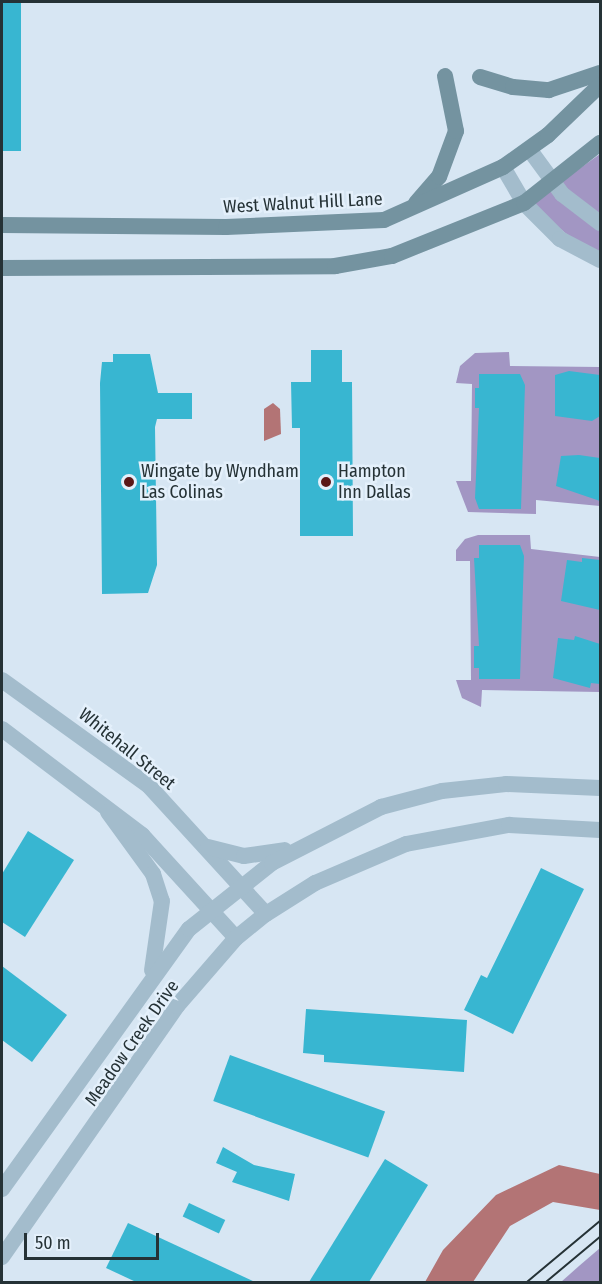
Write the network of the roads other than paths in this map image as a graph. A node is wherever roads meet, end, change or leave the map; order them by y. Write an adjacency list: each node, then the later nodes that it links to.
1 (600, 73): 3 (main road)
2 (445, 76): 10 (main road)
3 (480, 77)
4 (600, 85): 6 (main road, West Walnut Hill Lane)
5 (600, 143): 8 (main road)
6 (529, 149): 7 (main road, West Walnut Hill Lane); 8 (street)
7 (503, 167): 9 (street); 10 (main road, West Walnut Hill Lane)
8 (553, 184): 9 (main road); 11 (street)
9 (524, 203): 13 (street); 14 (main road)
10 (405, 213): 12 (main road, West Walnut Hill Lane)
11 (600, 223)
12 (2, 225)
13 (600, 260)
14 (2, 268)
15 (2, 680): 22 (street, Whitehall Street)
16 (2, 729): 18 (street)
17 (600, 788): 23 (street, Meadow Creek Drive)
18 (98, 796): 25 (street); 28 (street)
19 (576, 825): 20 (street); 21 (street, Meadow Creek Drive); 26 (street, Meadow Creek Drive)
20 (600, 825)
21 (600, 830)
22 (207, 847): 23 (street); 24 (street, Whitehall Street)
23 (294, 848): 24 (street, Meadow Creek Drive)
24 (241, 884): 25 (street, Meadow Creek Drive); 26 (street, Whitehall Street)
25 (210, 909): 27 (street); 28 (street, Meadow Creek Drive)
26 (266, 914): 27 (street, Meadow Creek Drive)
27 (236, 939): 30 (street, Meadow Creek Drive)
28 (148, 981): 29 (street, Meadow Creek Drive)
29 (2, 1189)
30 (2, 1257)

